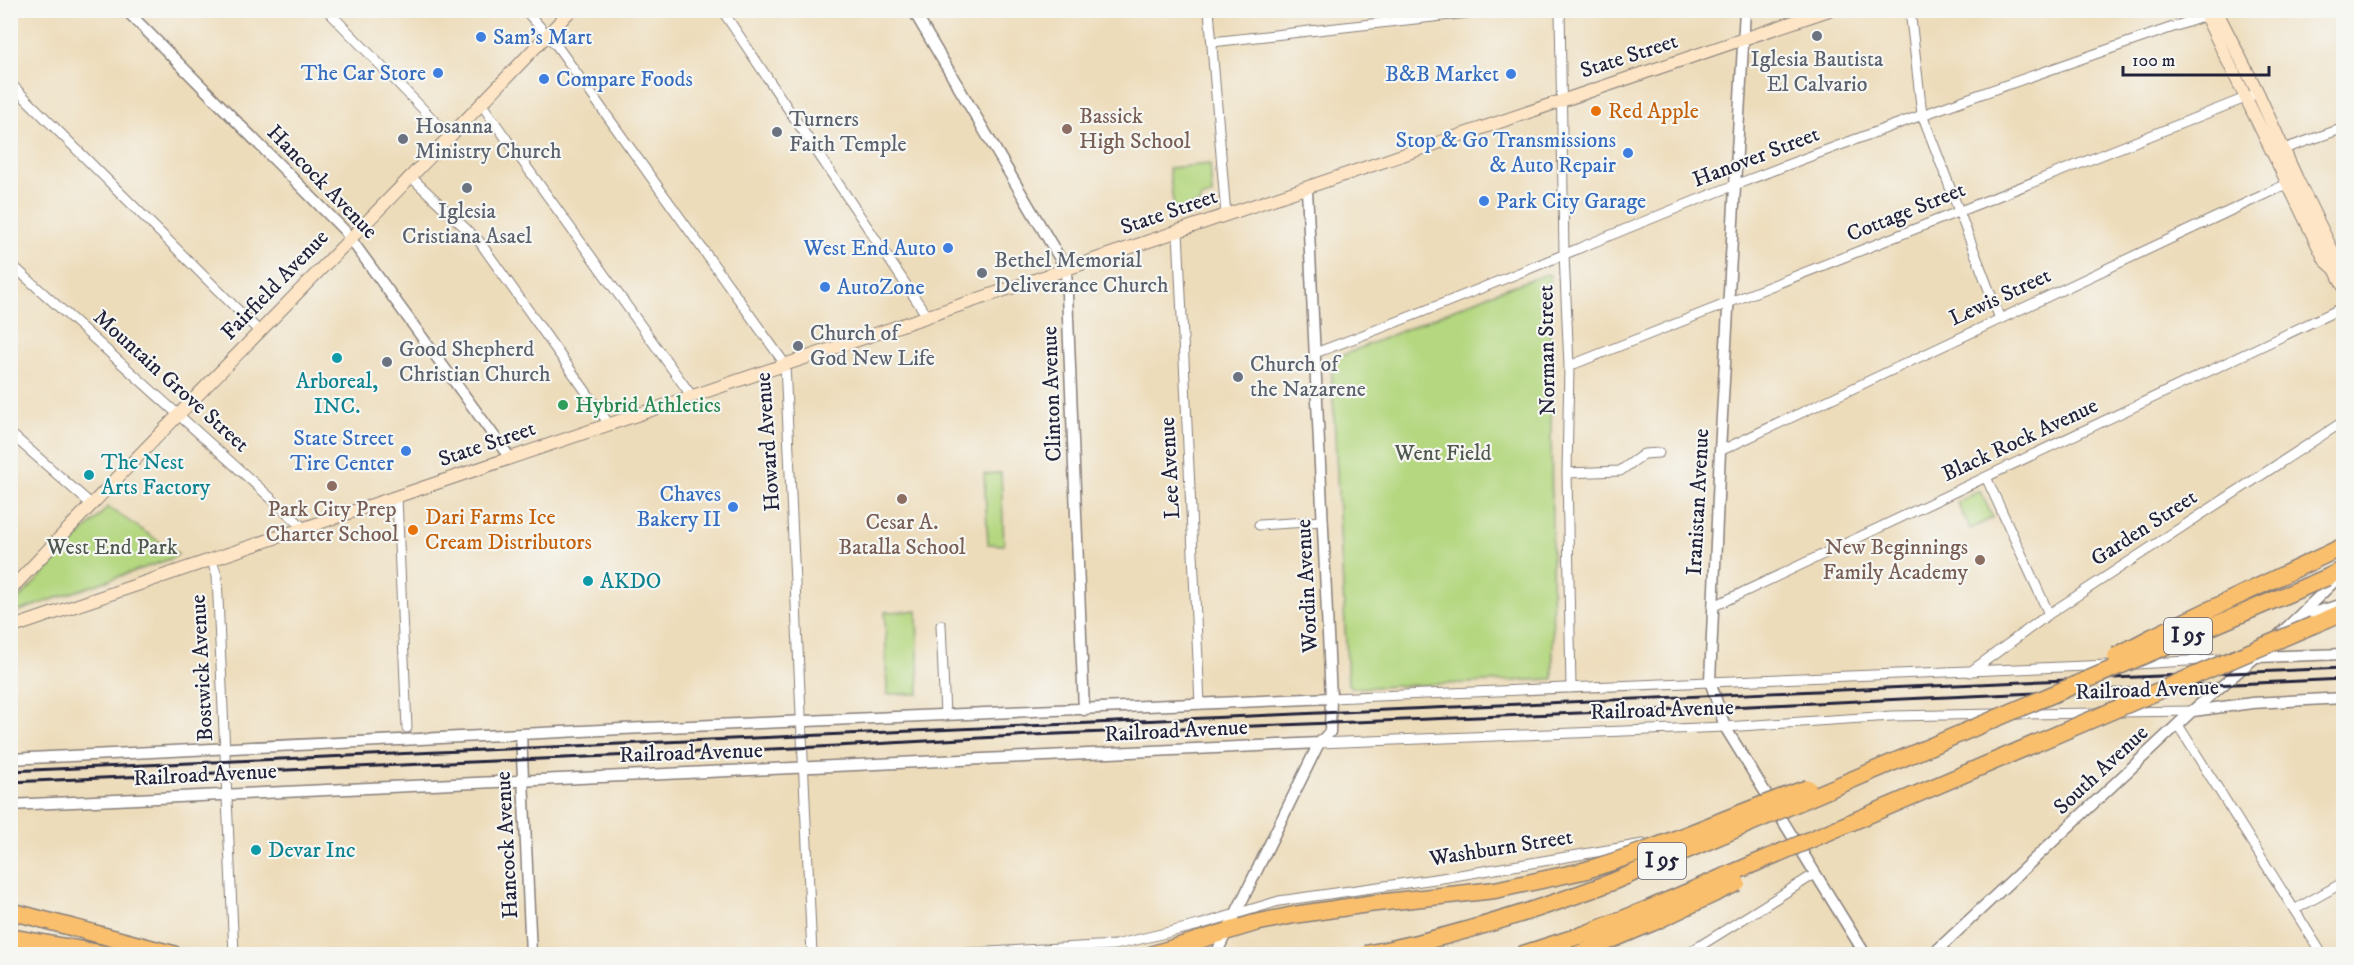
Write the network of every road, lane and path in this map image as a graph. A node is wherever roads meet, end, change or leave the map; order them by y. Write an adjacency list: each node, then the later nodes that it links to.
1 (126, 10): 32 (street, Hancock Avenue)
2 (327, 10): 23 (street)
3 (525, 10): 14 (street, Howard Avenue)
4 (571, 10): 14 (main road, Fairfield Avenue)
5 (722, 10): 40 (street)
6 (913, 10): 36 (street, Clinton Avenue)
7 (1209, 10): 16 (street)
8 (1496, 10): 16 (street)
9 (1560, 10): 19 (street, Norman Street)
10 (1745, 10): 15 (street, Iranistan Avenue)
11 (1829, 10): 15 (main road, State Street)
12 (1910, 10): 21 (street)
13 (2210, 12): 18 (main road); 21 (street, Hanover Street)
14 (549, 35): 20 (main road, Fairfield Avenue); 44 (street, Howard Avenue)
15 (1744, 40): 19 (main road, State Street); 27 (street, Iranistan Avenue)
16 (1212, 42): 30 (street)
17 (10, 83): 42 (street)
18 (2252, 95): 24 (main road); 29 (street, Cottage Street)
19 (1561, 100): 28 (main road, State Street); 33 (street, Norman Street)
20 (482, 105): 23 (main road, Fairfield Avenue); 46 (street)
21 (1922, 114): 27 (street, Hanover Street); 29 (street)
22 (2343, 128): 24 (street)
23 (450, 137): 25 (main road, Fairfield Avenue)
24 (2277, 151): 26 (main road)
25 (411, 177): 32 (main road, Fairfield Avenue); 49 (street)
26 (2291, 182): 35 (main road); 41 (street, Lewis Street)
27 (1736, 185): 33 (street, Hanover Street); 38 (street, Iranistan Avenue)
28 (1307, 189): 30 (main road, State Street); 43 (street, Wordin Avenue)
29 (1959, 212): 38 (street, Cottage Street); 41 (street)
30 (1226, 215): 31 (main road, State Street)
31 (1178, 231): 36 (main road, State Street); 80 (street, Lee Avenue)
32 (351, 238): 42 (main road, Fairfield Avenue); 53 (street, Hancock Avenue)
33 (1564, 255): 43 (street, Hanover Street); 45 (street, Norman Street)
34 (10, 263): 47 (street, Mountain Grove Street)
35 (2339, 268): 37 (main road)
36 (1066, 269): 40 (main road, State Street); 81 (street, Clinton Avenue)
37 (2343, 287)
38 (1729, 303): 45 (street, Cottage Street); 51 (street, Iranistan Avenue)
39 (2343, 307): 55 (street, Black Rock Avenue)
40 (927, 316): 44 (main road, State Street)
41 (2000, 319): 51 (street, Lewis Street)
42 (260, 332): 47 (main road, Fairfield Avenue)
43 (1316, 353): 58 (street, Wordin Avenue)
44 (785, 364): 46 (main road, State Street); 84 (street, Howard Avenue)
45 (1569, 366): 54 (street, Norman Street)
46 (691, 395): 49 (main road, State Street)
47 (178, 413): 57 (main road, Fairfield Avenue); 60 (street, Mountain Grove Street)
48 (2343, 421): 67 (street, Garden Street)
49 (609, 424): 53 (main road, State Street)
50 (10, 433): 57 (street)
51 (1720, 451): 66 (street, Iranistan Avenue)
52 (1659, 453): 54 (street)
53 (510, 458): 56 (main road, State Street)
54 (1567, 473): 76 (street, Norman Street)
55 (1986, 477): 66 (street, Black Rock Avenue); 67 (street)
56 (397, 498): 60 (main road, State Street); 87 (street)
57 (91, 504): 64 (main road, Fairfield Avenue)
58 (1323, 521): 59 (street); 78 (street, Wordin Avenue)
59 (1258, 525)
60 (304, 528): 62 (main road, State Street)
61 (2343, 546): 77 (highway, bridge)
62 (212, 561): 71 (main road, State Street); 91 (street, Bostwick Avenue)
63 (2340, 572): 69 (street, South Avenue); 77 (highway, I 95, bridge)
64 (10, 590)
65 (2343, 604): 69 (street, South Avenue)
66 (1712, 607): 75 (street, Iranistan Avenue)
67 (2049, 614): 74 (street, Garden Street)
68 (2343, 615): 69 (highway)
69 (2306, 621): 73 (street, South Avenue); 97 (highway, I 95, bridge)
70 (941, 625): 83 (street)
71 (10, 628)
72 (2343, 654): 73 (street, Railroad Avenue)
73 (2256, 657): 74 (street, Railroad Avenue); 82 (street, South Avenue)
74 (1970, 672): 75 (street, Railroad Avenue)
75 (1710, 681): 76 (street, Railroad Avenue); 86 (street, Iranistan Avenue)
76 (1571, 688): 78 (street, Railroad Avenue)
77 (2048, 695): 89 (highway, I 95, bridge)
78 (1331, 698): 80 (street, Railroad Avenue); 90 (street, Wordin Avenue)
79 (2343, 698): 82 (street, Railroad Avenue)
80 (1200, 704): 81 (street, Railroad Avenue)
81 (1084, 710): 83 (street, Railroad Avenue)
82 (2192, 711): 85 (street, South Avenue); 86 (street, Railroad Avenue)
83 (945, 716): 84 (street, Railroad Avenue)
84 (802, 722): 88 (street, Railroad Avenue); 93 (street, Howard Avenue)
85 (2178, 725): 101 (street); 119 (street, South Avenue)
86 (1725, 727): 90 (street, Railroad Avenue); 96 (street, Iranistan Avenue)
87 (407, 728)
88 (522, 734): 91 (street, Railroad Avenue); 94 (street, Hancock Avenue)
89 (1948, 739): 104 (highway, bridge); 114 (highway, I 95, bridge)
90 (1318, 743): 93 (street, Railroad Avenue); 103 (street, Wordin Avenue)
91 (225, 749): 92 (street, Railroad Avenue); 95 (street, Bostwick Avenue)
92 (10, 759)
93 (804, 767): 94 (street, Railroad Avenue); 110 (street, Howard Avenue)
94 (523, 779): 95 (street, Railroad Avenue); 109 (street, Hancock Avenue)
95 (226, 793): 98 (street, Railroad Avenue); 108 (street, Bostwick Avenue)
96 (1767, 798): 99 (street, Iranistan Avenue); 103 (street, Washburn Street)
97 (1904, 800): 115 (highway, I 95, bridge); 116 (highway, bridge)
98 (10, 805)
99 (1815, 874): 117 (street); 118 (street, Iranistan Avenue)
100 (2343, 882): 101 (street)
101 (2294, 910): 120 (street)
102 (10, 911): 107 (highway)
103 (1234, 915): 104 (street, Wordin Avenue); 111 (street, Washburn Street)
104 (1226, 932): 112 (highway); 113 (street, Wordin Avenue)
105 (10, 937): 106 (highway)
106 (105, 954)
107 (173, 954)
108 (235, 954)
109 (531, 954)
110 (812, 954)
111 (951, 954)
112 (1153, 954)
113 (1216, 954)
114 (1366, 954)
115 (1523, 954)
116 (1578, 954)
117 (1687, 954)
118 (1865, 954)
119 (1933, 954)
120 (2322, 954)

